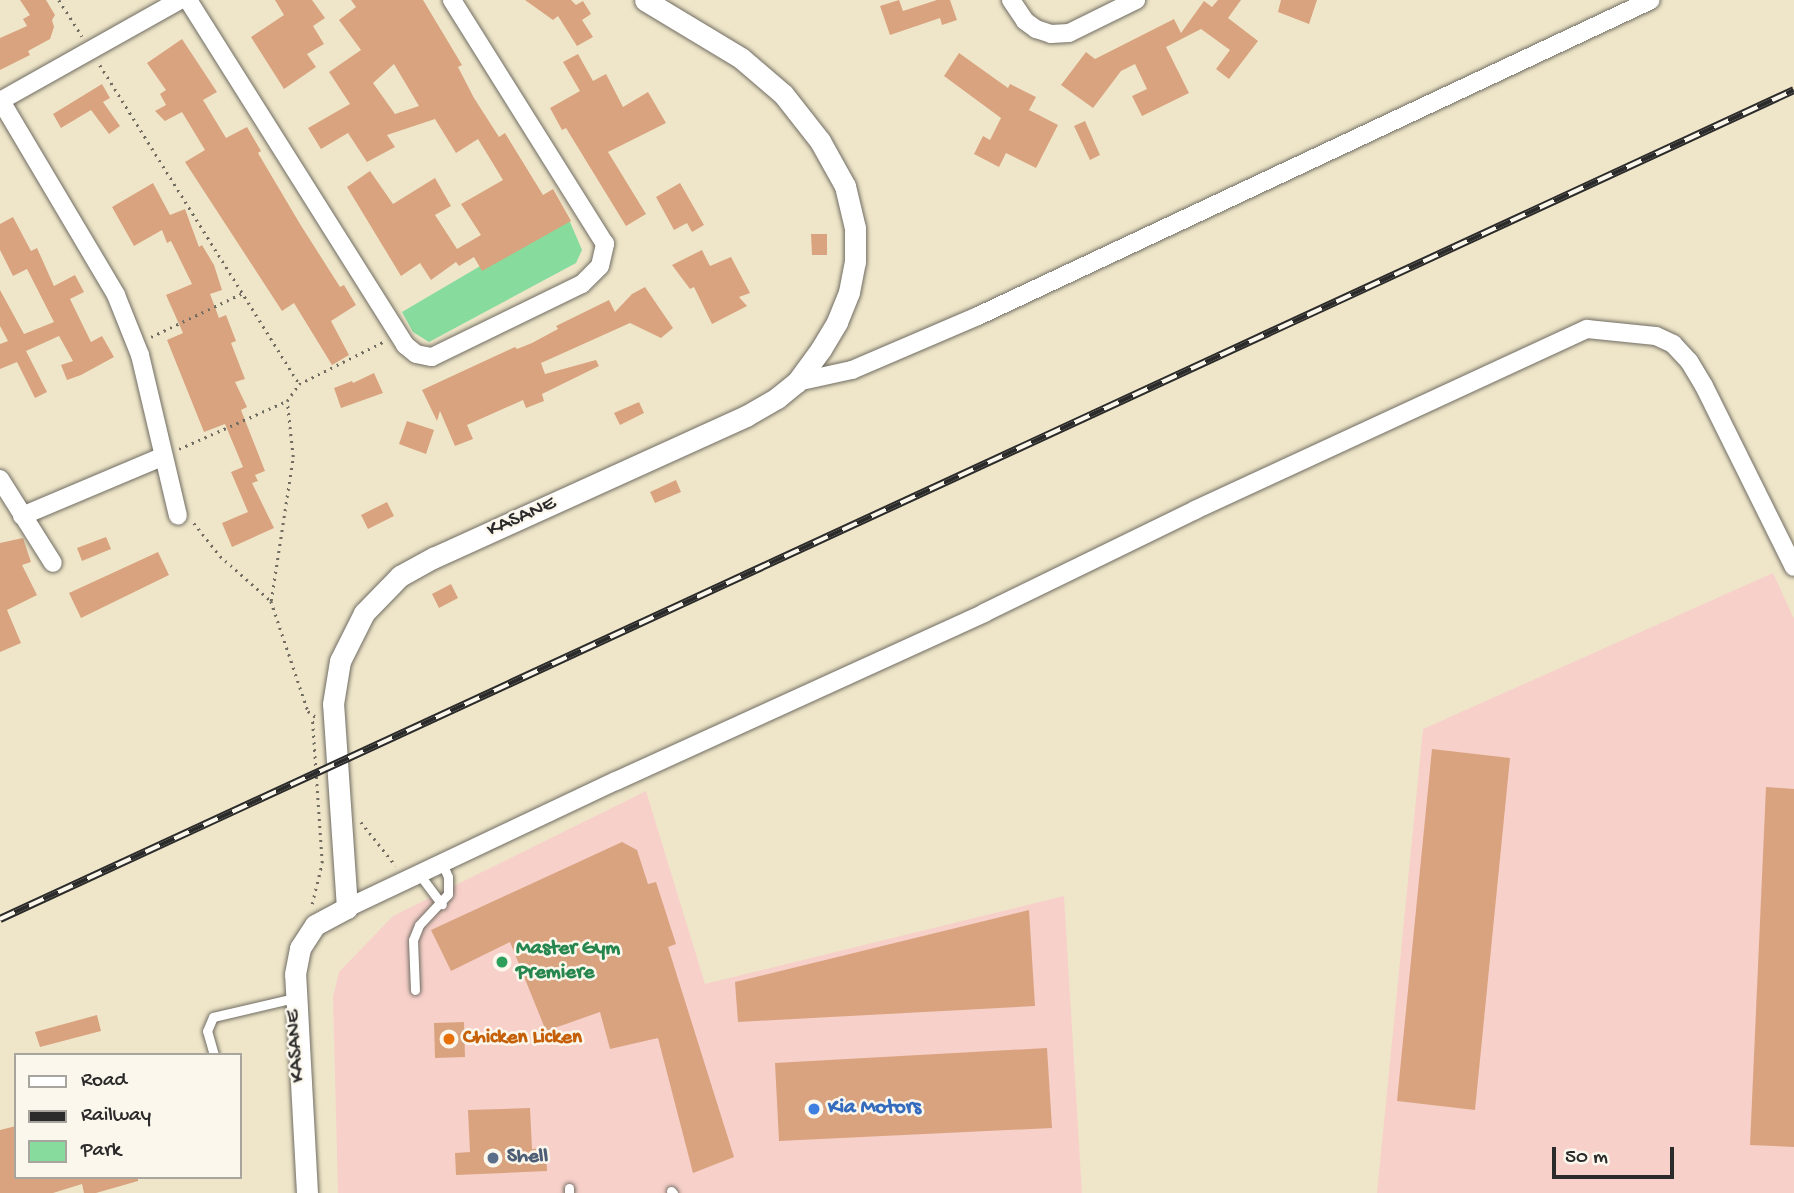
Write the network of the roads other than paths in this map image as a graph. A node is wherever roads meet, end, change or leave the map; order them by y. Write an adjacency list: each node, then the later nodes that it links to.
1 (180, 0): 8 (street)
2 (188, 0): 3 (street)
3 (452, 0)
4 (645, 0): 9 (street, KASANE)
5 (1011, 0): 6 (street)
6 (1136, 0)
7 (1651, 0): 9 (street)
8 (1, 101): 10 (street)
9 (797, 382): 19 (street, KASANE)
10 (162, 457): 12 (street); 13 (street)
11 (0, 479): 12 (street)
12 (22, 516): 14 (street)
13 (178, 516)
14 (53, 563)
15 (1794, 568): 16 (street)
16 (442, 863): 17 (street); 18 (lane)
17 (413, 877): 18 (lane); 19 (street)
18 (442, 904): 20 (lane)
19 (347, 908): 21 (street, KASANE)
20 (415, 990)
21 (294, 998): 22 (lane); 23 (street, KASANE)
22 (213, 1053)
23 (307, 1193)

